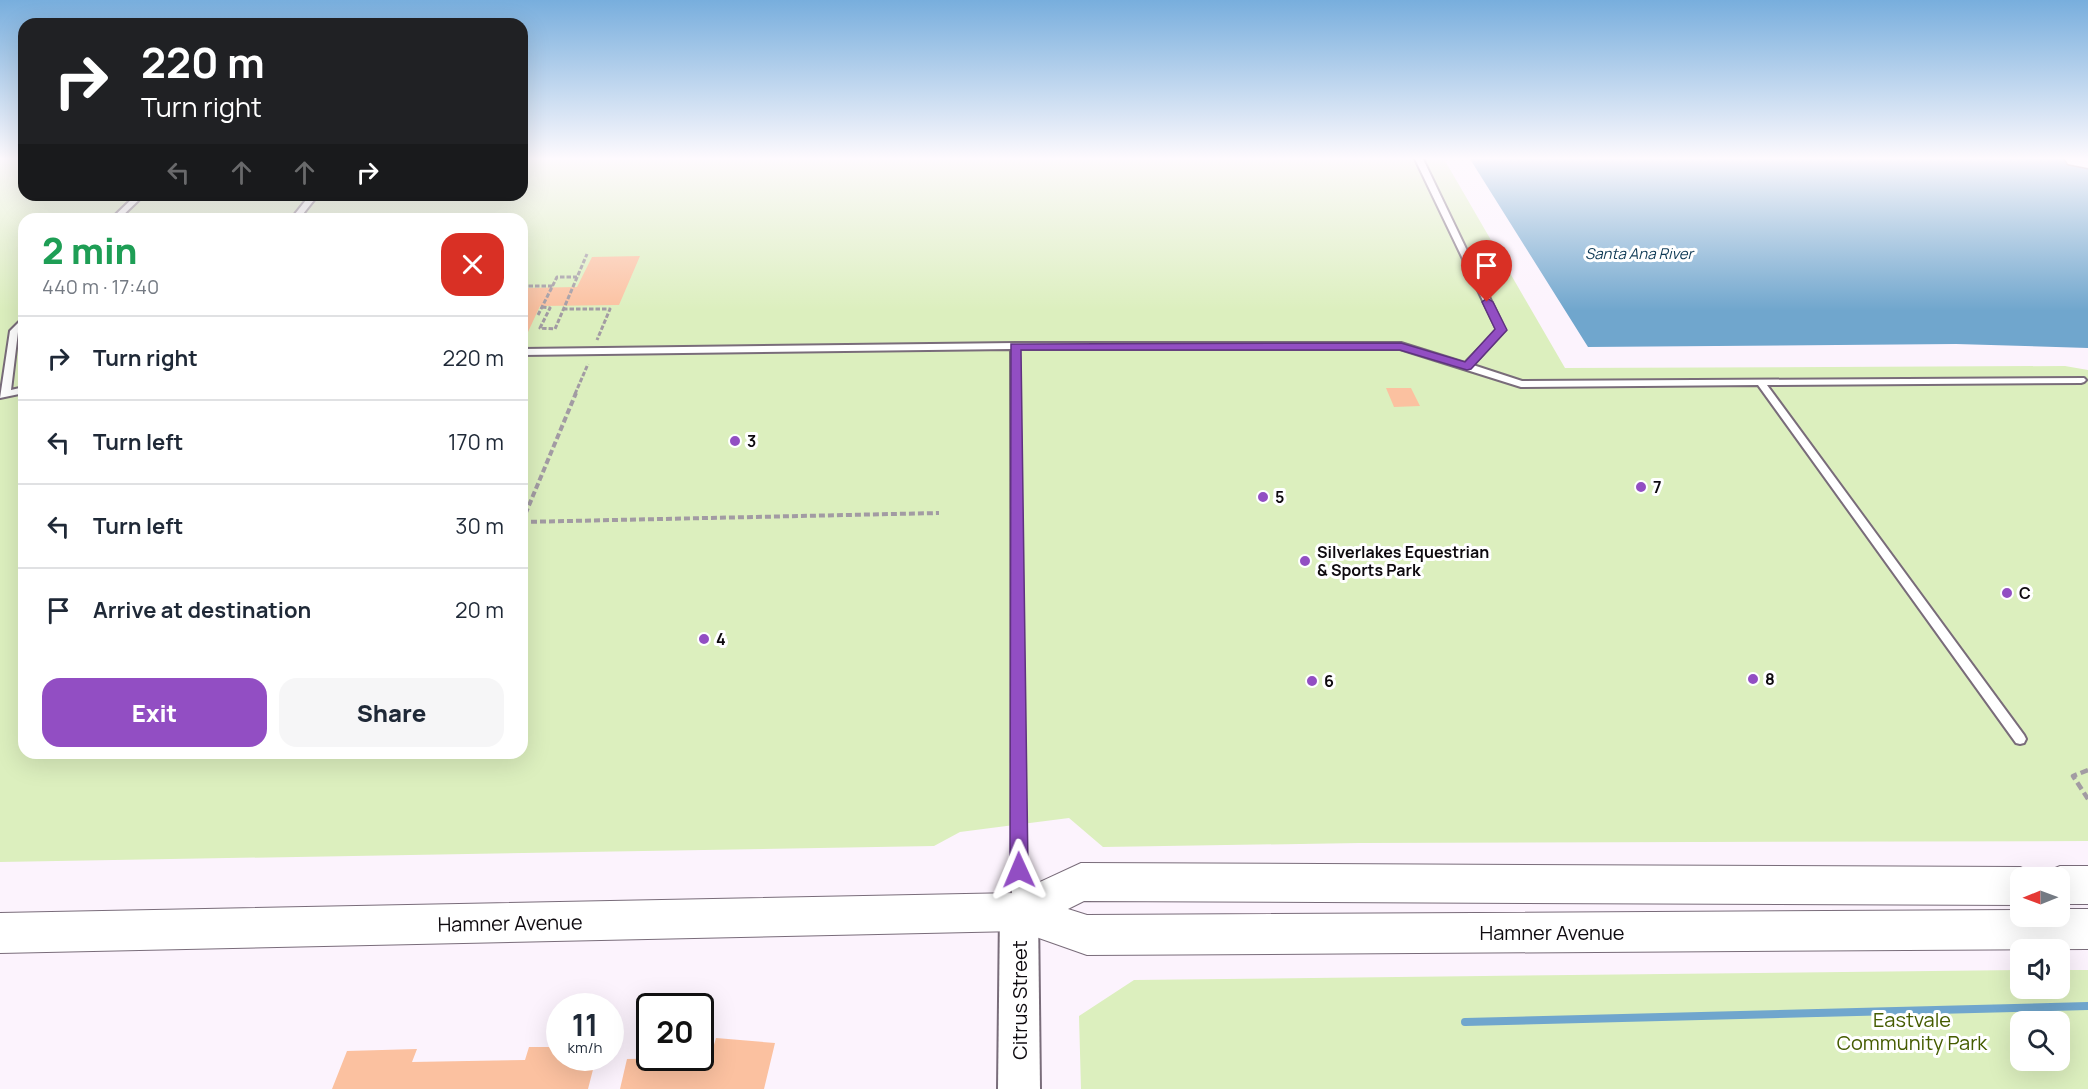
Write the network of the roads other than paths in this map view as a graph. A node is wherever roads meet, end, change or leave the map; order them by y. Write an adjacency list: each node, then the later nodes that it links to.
1 (1443, 210): 5 (lane)
2 (18, 327): 9 (lane)
3 (1015, 346): 4 (lane); 5 (lane); 14 (lane)
4 (528, 352)
5 (1467, 366): 7 (lane)
6 (2081, 380): 7 (lane)
7 (1760, 382): 10 (lane)
8 (18, 391): 9 (lane)
9 (3, 395)
10 (2020, 740)
11 (2070, 885): 12 (main road)
12 (2088, 885)
13 (2010, 886): 14 (main road, Hamner Avenue)
14 (1019, 912): 15 (main road, Hamner Avenue); 16 (main road, Hamner Avenue); 17 (street, Citrus Street)
15 (2088, 929)
16 (0, 933)
17 (1019, 1089)

